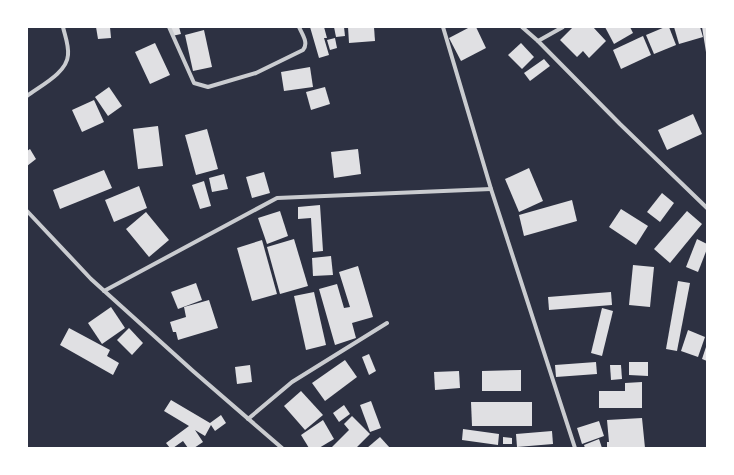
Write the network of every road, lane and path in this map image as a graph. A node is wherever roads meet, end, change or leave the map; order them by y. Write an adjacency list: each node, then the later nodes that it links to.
1 (63, 27): 8 (street)
2 (169, 27): 3 (street)
3 (299, 27)
4 (443, 27): 9 (street)
5 (522, 27): 7 (street)
6 (564, 27): 7 (street)
7 (538, 41): 10 (street)
8 (27, 96)
9 (491, 189): 12 (street); 16 (street)
10 (707, 208)
11 (27, 211): 12 (street)
12 (104, 291): 14 (street)
13 (387, 323): 14 (street)
14 (248, 418): 15 (street)
15 (282, 448)
16 (574, 448)

